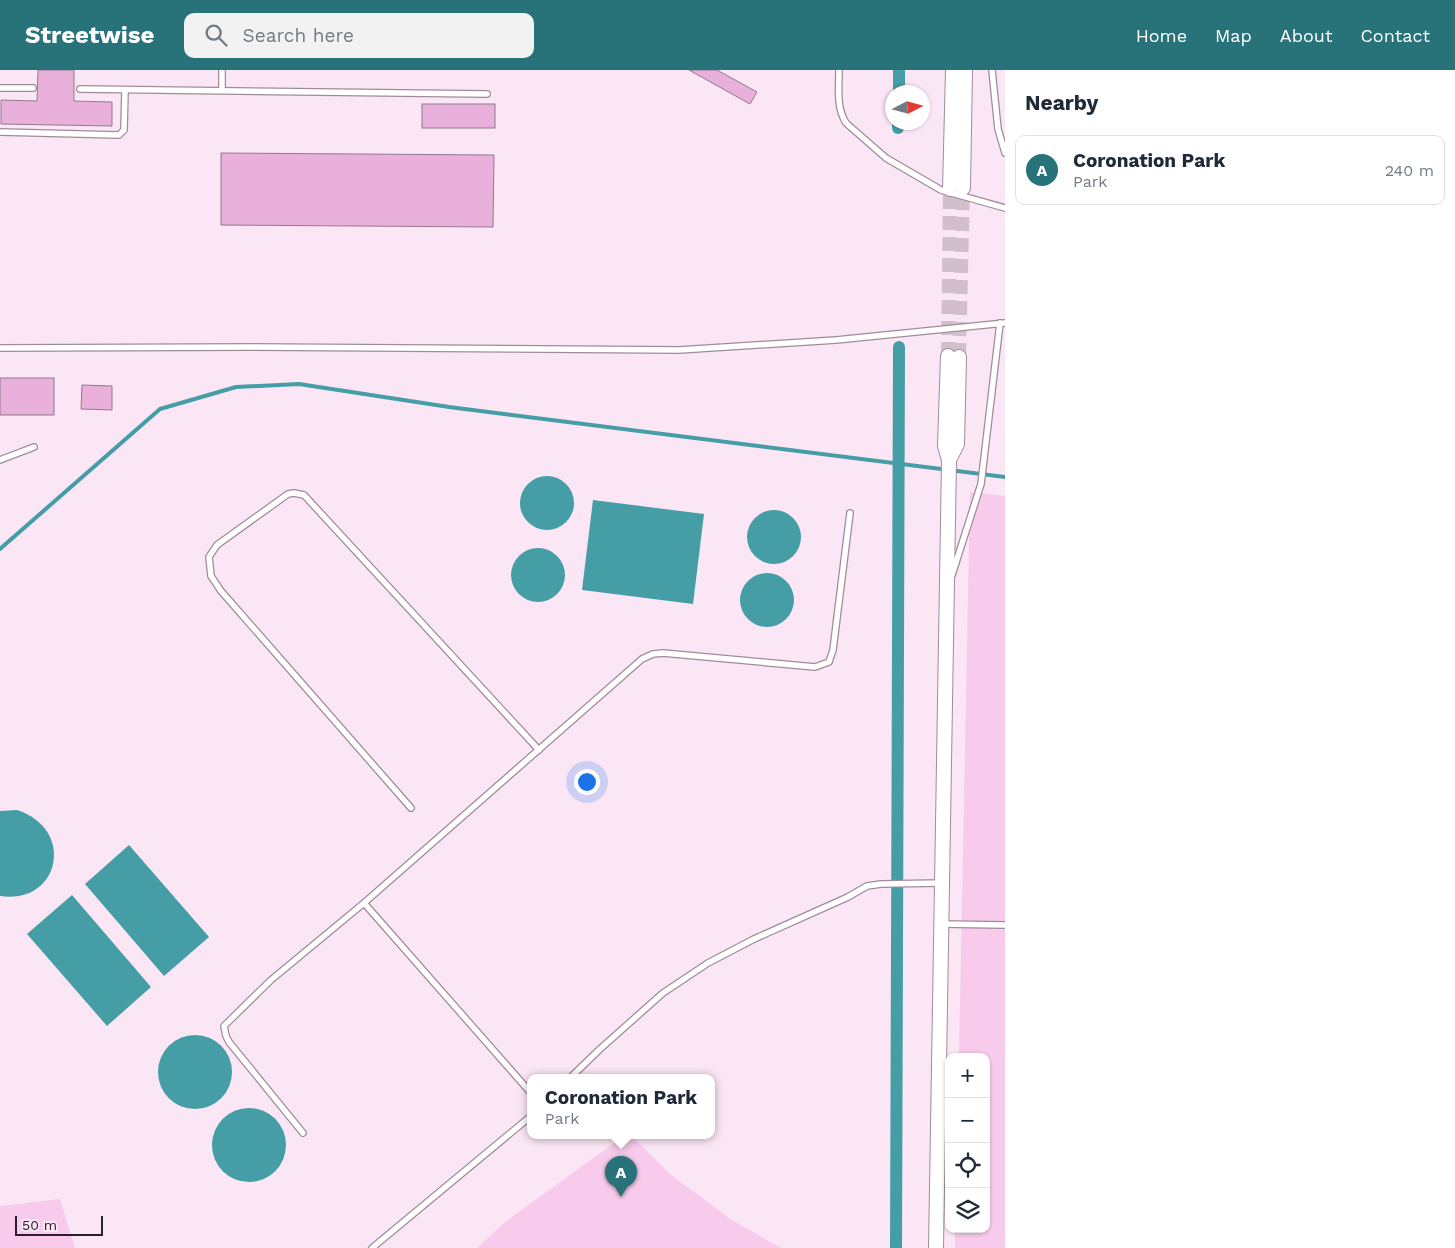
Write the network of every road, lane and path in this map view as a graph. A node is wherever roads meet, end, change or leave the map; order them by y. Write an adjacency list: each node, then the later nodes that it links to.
1 (222, 70): 10 (lane)
2 (839, 70): 14 (lane)
3 (953, 70): 4 (street)
4 (965, 70)
5 (992, 70): 13 (lane)
6 (0, 88): 7 (lane)
7 (33, 88)
8 (80, 89): 9 (lane)
9 (125, 90): 10 (lane); 12 (lane)
10 (222, 90): 11 (lane)
11 (487, 94)
12 (0, 132)
13 (1005, 153)
14 (1005, 208)
15 (1003, 323): 16 (lane); 21 (lane)
16 (0, 348)
17 (953, 356): 21 (street)
18 (34, 447): 19 (lane)
19 (0, 460)
20 (850, 513): 22 (lane)
21 (947, 592): 24 (street)
22 (539, 750): 23 (lane); 25 (lane)
23 (411, 808)
24 (942, 883): 26 (street); 28 (lane)
25 (364, 903): 29 (lane); 31 (lane)
26 (941, 924): 27 (lane); 33 (street)
27 (1005, 926)
28 (574, 1074)
29 (527, 1088)
30 (527, 1119): 32 (lane)
31 (303, 1133)
32 (372, 1248)
33 (936, 1248)

